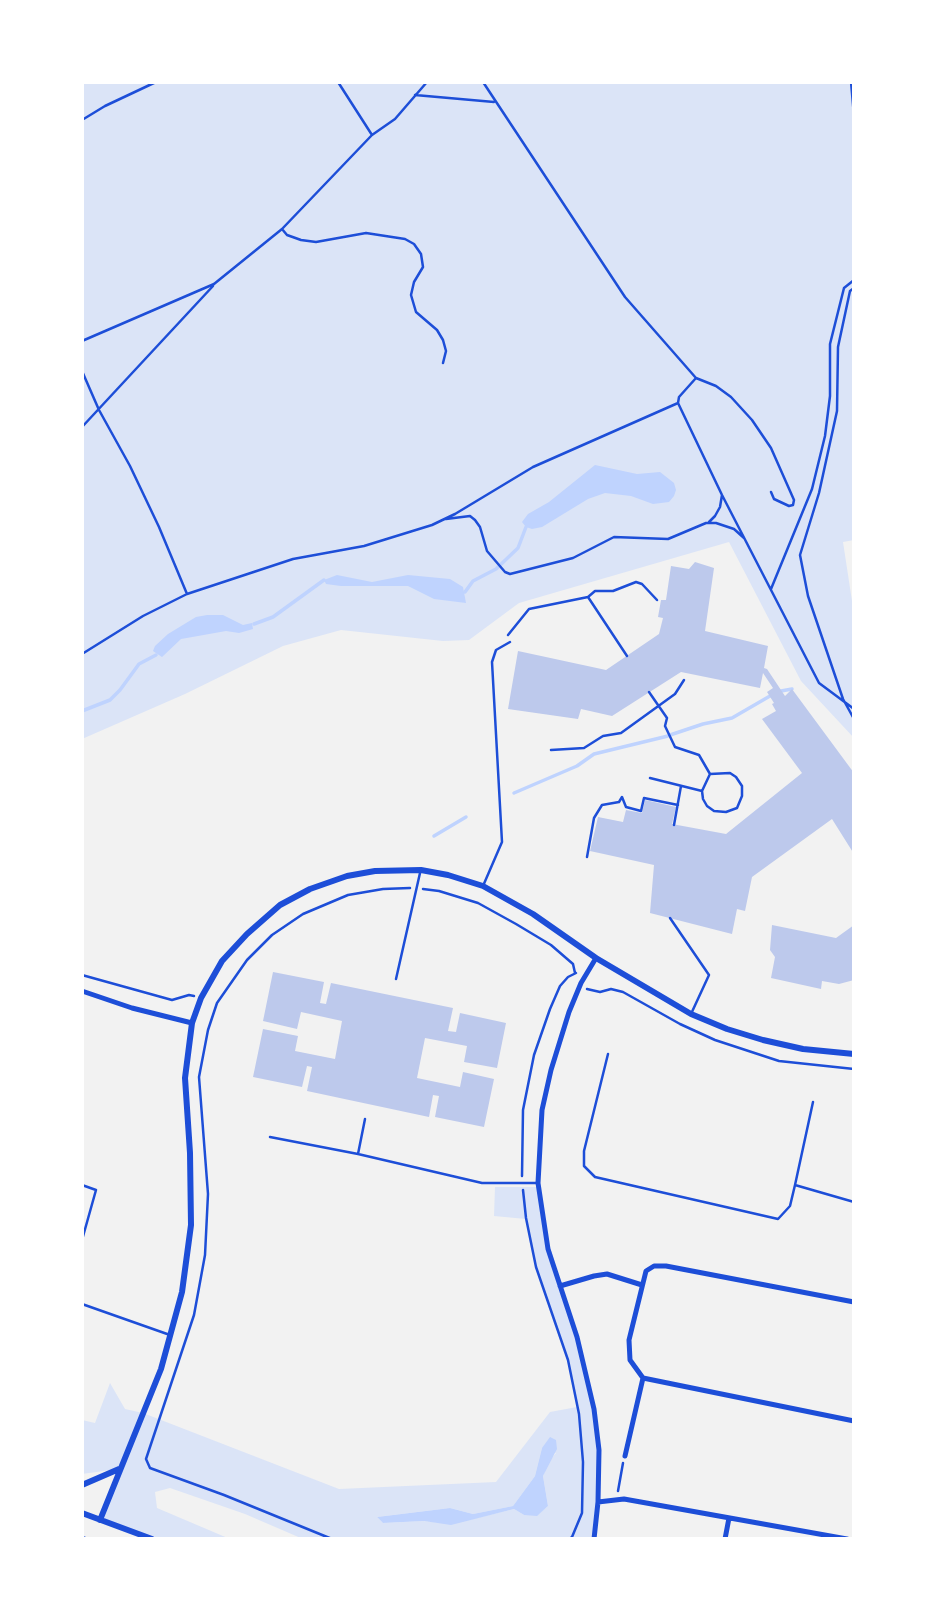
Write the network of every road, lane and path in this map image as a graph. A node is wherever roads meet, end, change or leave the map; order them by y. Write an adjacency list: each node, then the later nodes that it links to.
1 (156, 82): 9 (path)
2 (338, 82): 10 (path)
3 (428, 82): 6 (path)
4 (483, 82): 7 (path)
5 (851, 82): 8 (path)
6 (415, 95): 7 (path); 10 (path)
7 (494, 102): 18 (path)
8 (854, 116)
9 (82, 120)
10 (372, 135): 11 (path)
11 (282, 229): 13 (path); 16 (path)
12 (854, 280): 27 (path)
13 (214, 284): 15 (path); 20 (path)
14 (854, 288): 36 (path)
15 (82, 341)
16 (443, 363)
17 (82, 371): 20 (path)
18 (696, 378): 19 (path); 22 (path)
19 (678, 403): 23 (path); 24 (path)
20 (99, 410): 21 (path); 28 (path)
21 (82, 427)
22 (771, 492)
23 (722, 495): 25 (path); 26 (path)
24 (445, 519): 25 (path); 28 (path)
25 (706, 523): 26 (path)
26 (746, 540): 27 (path)
27 (771, 589): 36 (path)
28 (187, 594): 32 (path)
29 (588, 597): 30 (path); 31 (path); 33 (path)
30 (657, 600)
31 (510, 642): 49 (lane)
32 (82, 654)
33 (627, 656)
34 (684, 680): 37 (path)
35 (649, 692): 37 (path)
36 (843, 699): 38 (path); 39 (path)
37 (657, 706): 40 (path); 41 (path)
38 (854, 709)
39 (854, 719)
40 (551, 750)
41 (710, 774): 44 (path); 44 (path)
42 (650, 778): 43 (path)
43 (681, 786): 44 (path); 45 (path)
44 (702, 791)
45 (678, 805): 46 (path); 47 (path)
46 (674, 825)
47 (587, 857)
48 (421, 870): 49 (street); 50 (lane); 57 (street)
49 (483, 886): 52 (street)
50 (416, 888): 54 (lane); 55 (path); 58 (path)
51 (670, 918): 59 (lane)
52 (596, 958): 55 (street); 59 (street)
53 (82, 975): 57 (path)
54 (396, 979)
55 (581, 983): 63 (path); 68 (street)
56 (82, 991): 60 (street)
57 (201, 998): 58 (path); 60 (street)
58 (217, 1003): 92 (path)
59 (691, 1014): 62 (street)
60 (192, 1023): 77 (street)
61 (608, 1054): 70 (lane)
62 (854, 1054)
63 (854, 1069)
64 (813, 1102): 70 (lane)
65 (365, 1119): 67 (lane)
66 (270, 1137): 67 (lane)
67 (358, 1154): 68 (lane)
68 (538, 1183): 74 (street)
69 (82, 1185): 72 (lane)
70 (795, 1185): 71 (lane)
71 (854, 1202)
72 (82, 1240)
73 (642, 1285): 74 (street); 75 (street); 78 (street)
74 (560, 1286): 84 (street)
75 (854, 1302)
76 (82, 1304): 77 (lane)
77 (170, 1335): 81 (street)
78 (643, 1378): 79 (street); 80 (street)
79 (854, 1420)
80 (625, 1456): 83 (path)
81 (119, 1469): 82 (street); 87 (street)
82 (82, 1485)
83 (616, 1500): 84 (street); 86 (street)
84 (598, 1502): 93 (street)
85 (82, 1513): 87 (street)
86 (729, 1518): 89 (street); 94 (street)
87 (100, 1520): 91 (street)
88 (82, 1536): 90 (path)
89 (810, 1536): 95 (street)
90 (88, 1539)
91 (152, 1539)
92 (332, 1539)
93 (594, 1539)
94 (725, 1539)
95 (847, 1539)

